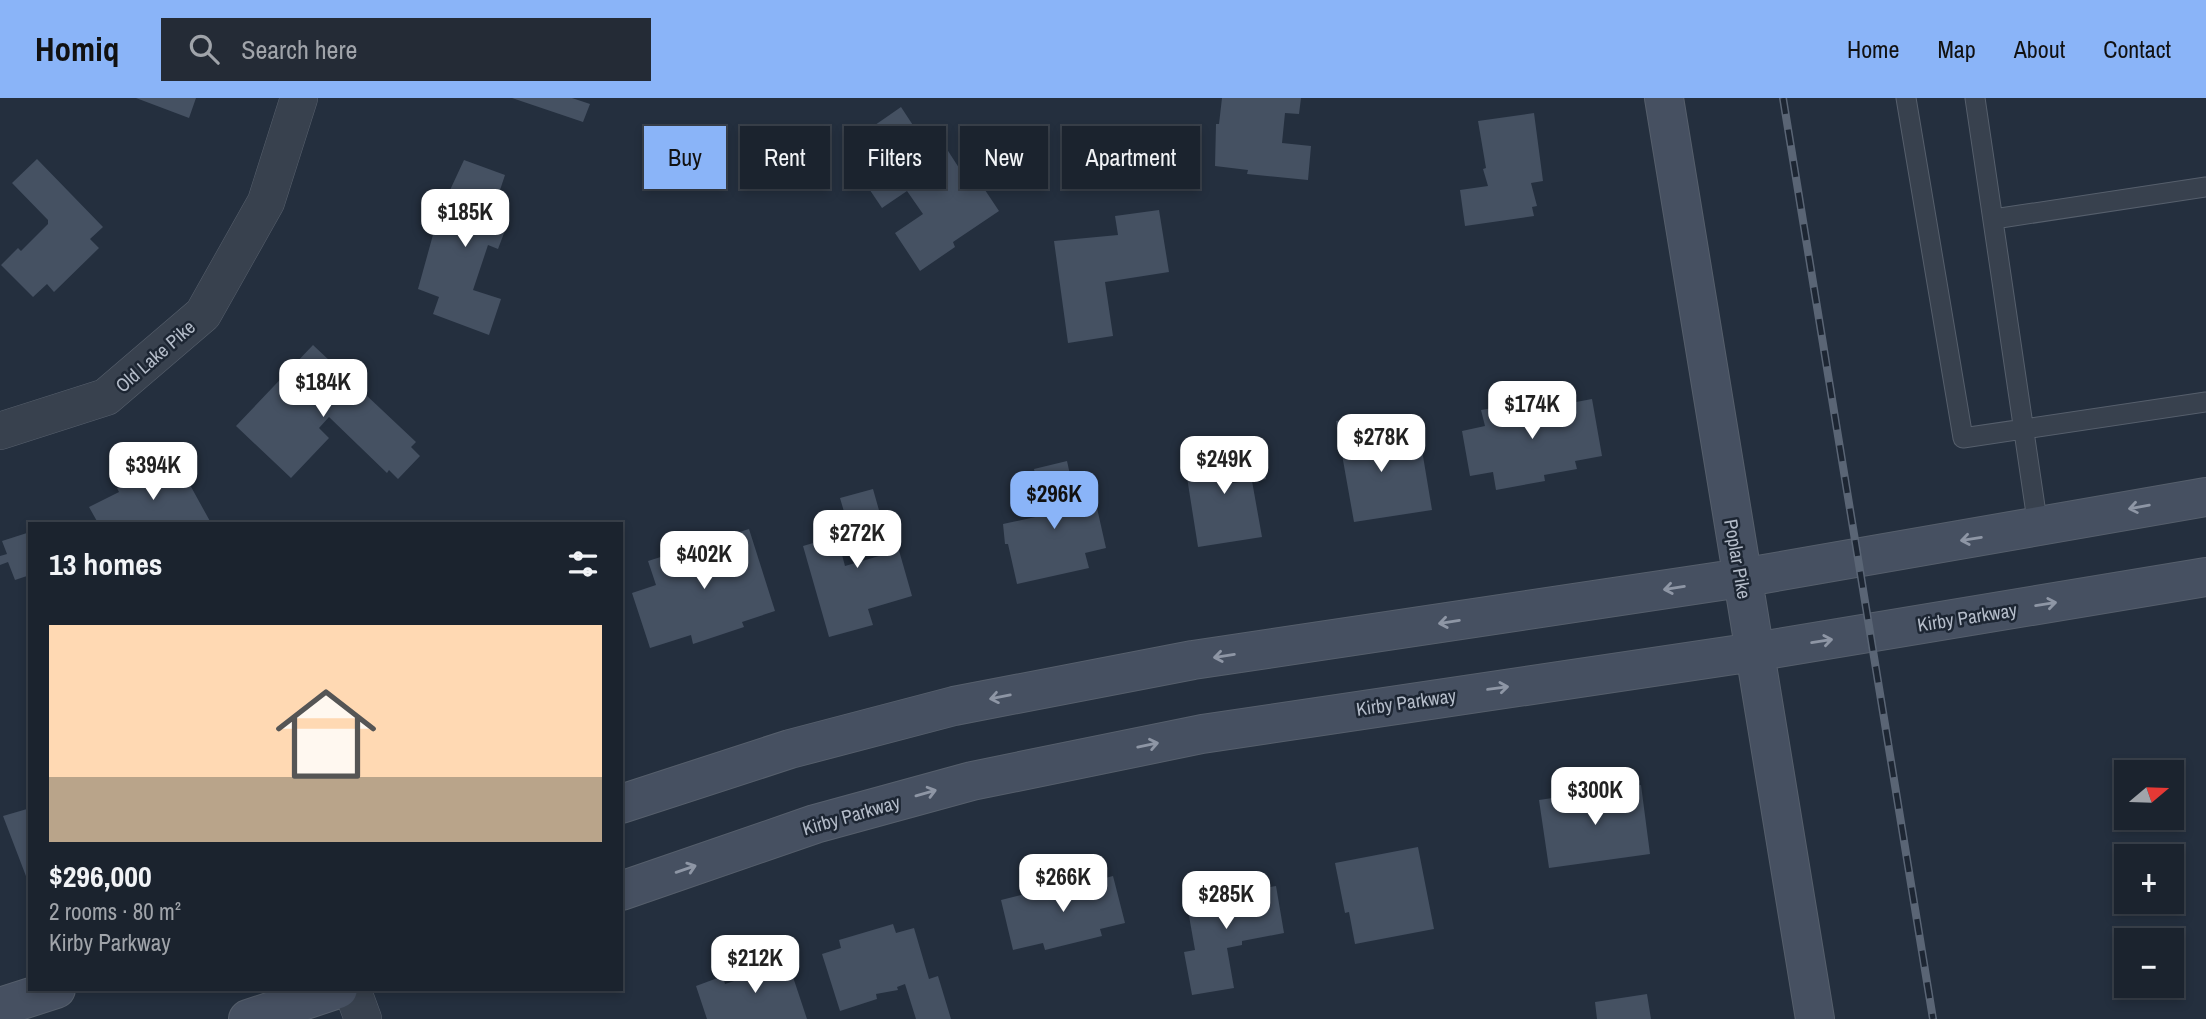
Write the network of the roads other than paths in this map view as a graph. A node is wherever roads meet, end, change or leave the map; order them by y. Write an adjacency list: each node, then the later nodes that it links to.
1 (299, 98): 8 (street, Old Lake Pike)
2 (1664, 98): 13 (main road, Poplar Pike)
3 (1906, 98): 9 (lane)
4 (1975, 98): 6 (lane)
5 (2206, 187): 6 (lane)
6 (1994, 219): 9 (lane)
7 (2206, 402): 9 (lane)
8 (0, 431)
9 (2024, 431): 11 (lane)
10 (2206, 496): 11 (main road, one-way to 11)
11 (2038, 527): 13 (main road, one-way to 13)
12 (2206, 577): 14 (main road, Kirby Parkway, one-way to 12)
13 (1741, 578): 14 (main road, Poplar Pike); 15 (main road, one-way to 15)
14 (1754, 652): 16 (main road, Kirby Parkway, one-way to 14); 23 (main road, Poplar Pike)
15 (623, 803)
16 (623, 890)
17 (50, 991): 20 (main road)
18 (332, 991): 21 (main road)
19 (353, 991): 22 (street)
20 (0, 1007)
21 (248, 1019)
22 (363, 1019)
23 (1815, 1019)

